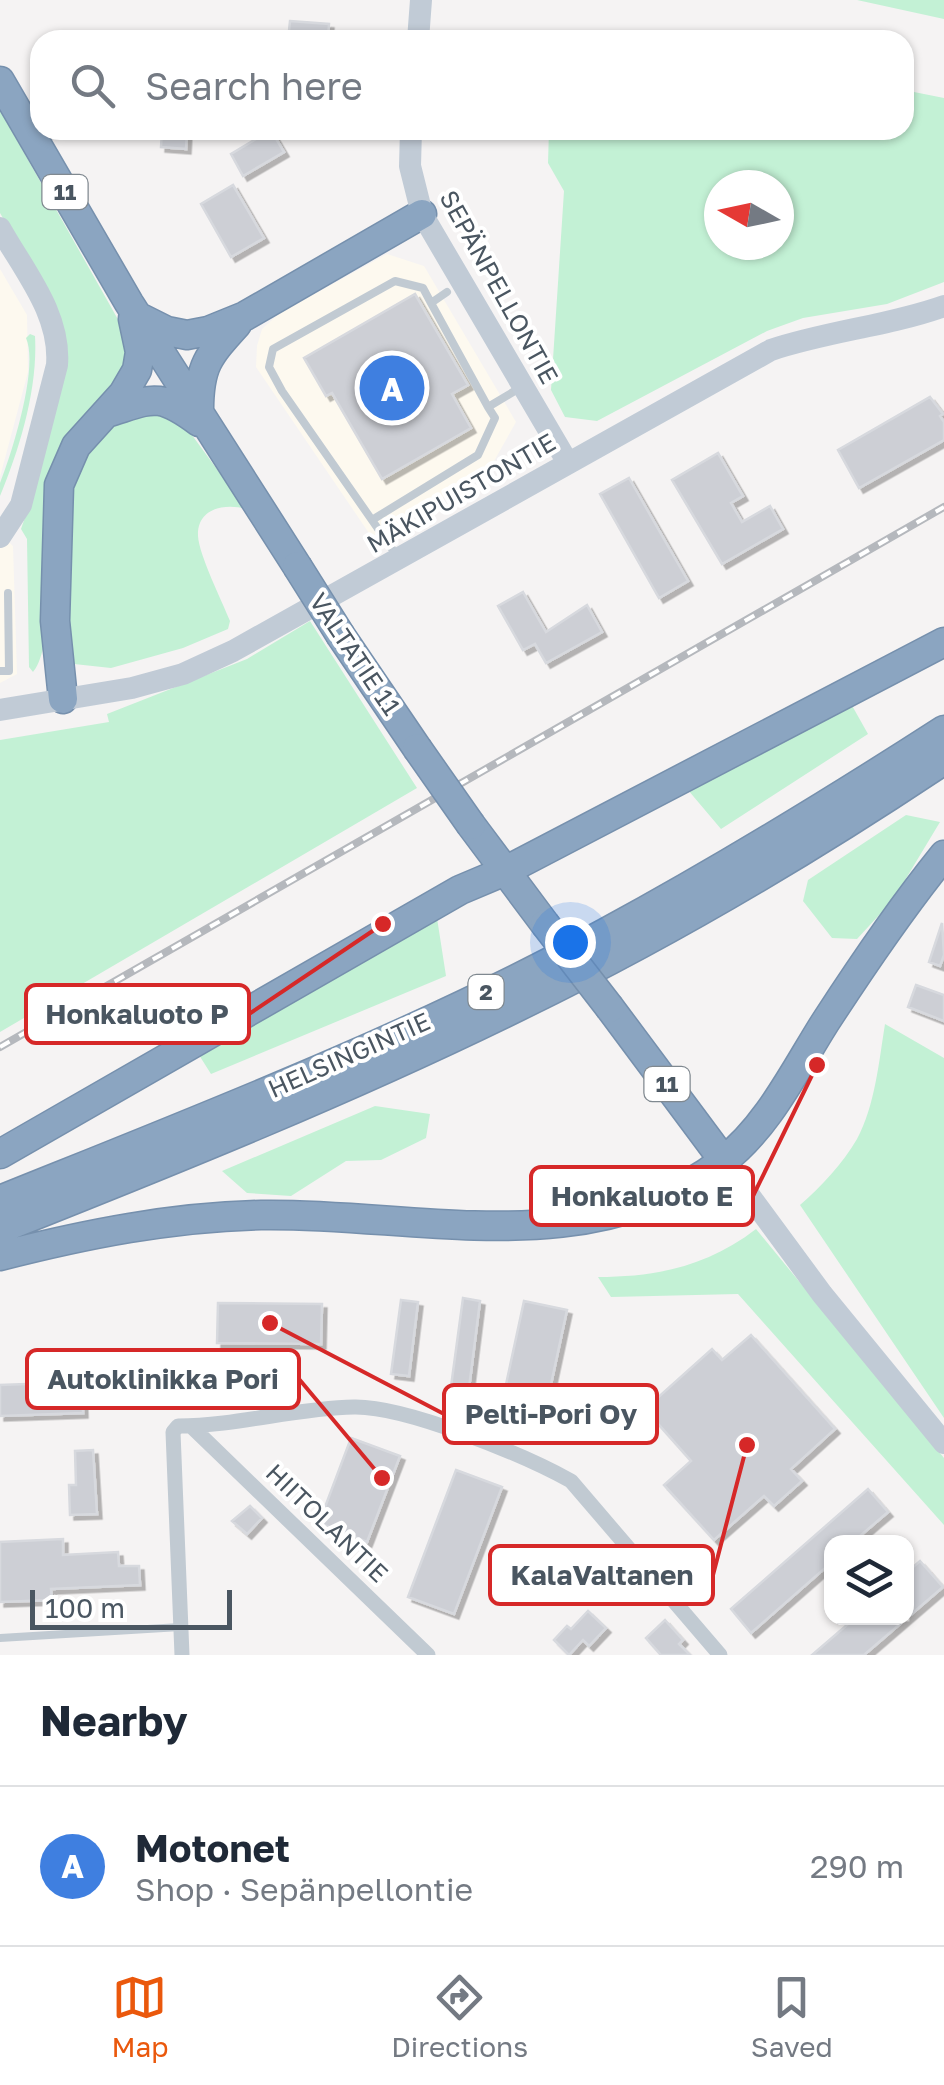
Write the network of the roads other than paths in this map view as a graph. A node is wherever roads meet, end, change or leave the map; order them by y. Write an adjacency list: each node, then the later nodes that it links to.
1 (422, 0): 2 (street)
2 (419, 30)
3 (0, 81): 4 (highway, VALTATIE 11 / 11)
4 (30, 132)
5 (35, 140): 12 (highway, VALTATIE 11 / 11)
6 (411, 140): 7 (street, SEPÄNPELLONTIE)
7 (422, 214): 13 (highway); 14 (street, SEPÄNPELLONTIE)
8 (0, 228): 20 (street)
9 (448, 292): 10 (lane)
10 (430, 302): 15 (lane); 19 (lane)
11 (944, 306): 18 (street, MÄKIPUISTONTIE)
12 (134, 310): 13 (highway); 16 (highway); 17 (highway, VALTATIE 11 / 11)
13 (244, 316): 17 (highway)
14 (522, 386): 15 (lane); 18 (street, SEPÄNPELLONTIE)
15 (488, 408): 19 (lane)
16 (106, 413): 17 (highway); 25 (highway)
17 (206, 421): 30 (highway, VALTATIE 11 / 11, bridge)
18 (568, 464): 21 (street, MÄKIPUISTONTIE)
19 (372, 520): 21 (lane)
20 (0, 537)
21 (399, 560): 25 (street, MÄKIPUISTONTIE)
22 (8, 593): 24 (lane)
23 (944, 642): 30 (highway)
24 (0, 672)
25 (63, 699): 26 (street, MÄKIPUISTONTIE)
26 (0, 710)
27 (944, 730): 33 (highway, HELSINGINTIE / 2)
28 (944, 760): 34 (highway, HELSINGINTIE / 2)
29 (944, 855): 32 (highway)
30 (504, 871): 31 (highway); 32 (highway, 11, bridge)
31 (0, 1154)
32 (724, 1160): 35 (highway); 37 (street)
33 (0, 1200)
34 (0, 1228)
35 (0, 1256)
36 (192, 1426): 38 (street); 41 (street, HIITOLANTIE); 42 (street)
37 (944, 1444)
38 (181, 1627): 39 (lane); 40 (street)
39 (0, 1638)
40 (182, 1655)
41 (428, 1655)
42 (720, 1655)

